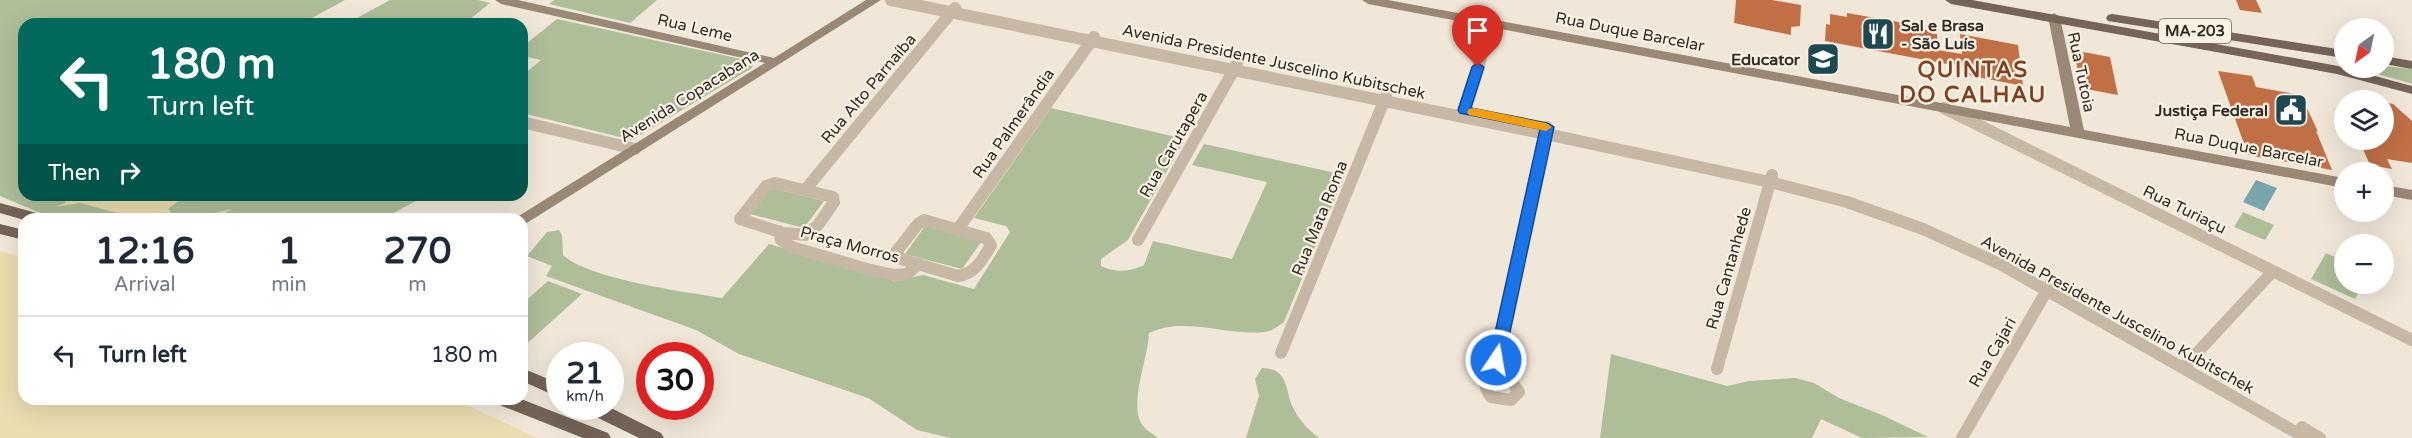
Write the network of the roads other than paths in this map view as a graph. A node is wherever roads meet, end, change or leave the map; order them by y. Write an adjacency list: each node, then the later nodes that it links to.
1 (501, 0): 16 (street, Rua Leme)
2 (875, 0): 16 (street, Avenida Copacabana)
3 (891, 0): 8 (street, Avenida Presidente Juscelino Kubitschek)
4 (920, 0): 8 (street, Avenida Presidente Juscelino Kubitschek)
5 (1368, 0): 10 (street, Rua Duque Barcelar)
6 (1951, 0): 9 (main road, MA-203)
7 (1999, 0): 12 (main road, MA-203)
8 (954, 10): 11 (street, Avenida Presidente Juscelino Kubitschek); 29 (street, Rua Alto Parnaíba)
9 (2054, 17): 19 (main road, MA-203); 25 (street, Rua Tutoia)
10 (1492, 23): 21 (street, Rua Duque Barcelar); 22 (street)
11 (1093, 38): 18 (street, Avenida Presidente Juscelino Kubitschek); 38 (street, Rua Palmerândia)
12 (2334, 53)
13 (2412, 56): 14 (main road)
14 (2394, 57)
15 (2394, 60): 17 (main road)
16 (776, 62): 26 (street, Avenida Copacabana)
17 (2412, 65)
18 (1236, 67): 20 (street, Avenida Presidente Juscelino Kubitschek); 41 (street, Rua Carutapera)
19 (2409, 89)
20 (1385, 97): 22 (street, Avenida Presidente Juscelino Kubitschek); 46 (street, Rua Mata Roma)
21 (1943, 108): 25 (street, Rua Duque Barcelar); 43 (street, Rua Turiaçu)
22 (1463, 113): 24 (street, Avenida Presidente Juscelino Kubitschek)
23 (528, 123): 26 (street)
24 (1547, 130): 27 (street, Avenida Presidente Juscelino Kubitschek); 47 (street)
25 (2078, 133): 28 (street, Rua Duque Barcelar)
26 (635, 149): 35 (street, Avenida Copacabana)
27 (1771, 178): 44 (street, Avenida Presidente Juscelino Kubitschek); 49 (street, Rua Cantanhede)
28 (2334, 181)
29 (805, 190): 39 (street); 39 (street)
30 (2394, 192): 31 (street)
31 (2412, 195)
32 (0, 208): 33 (main road)
33 (18, 213)
34 (0, 214): 36 (main road)
35 (528, 217)
36 (18, 218)
37 (0, 229): 40 (main road)
38 (958, 229): 42 (street); 42 (street)
39 (779, 231): 42 (street, Praça Morros)
40 (18, 234)
41 (1138, 240)
42 (919, 264)
43 (2273, 271): 45 (street, Rua Turiaçu); 48 (street)
44 (2049, 286): 48 (street, Avenida Presidente Juscelino Kubitschek); 57 (street, Rua Cajari)
45 (2412, 340)
46 (1281, 353)
47 (1496, 360)
48 (2185, 365): 54 (street, Avenida Presidente Juscelino Kubitschek)
49 (1717, 369)
50 (528, 377): 51 (main road)
51 (546, 385)
52 (518, 405): 55 (main road)
53 (618, 420): 56 (main road)
54 (2311, 437)
55 (602, 438)
56 (655, 438)
57 (1962, 438)

